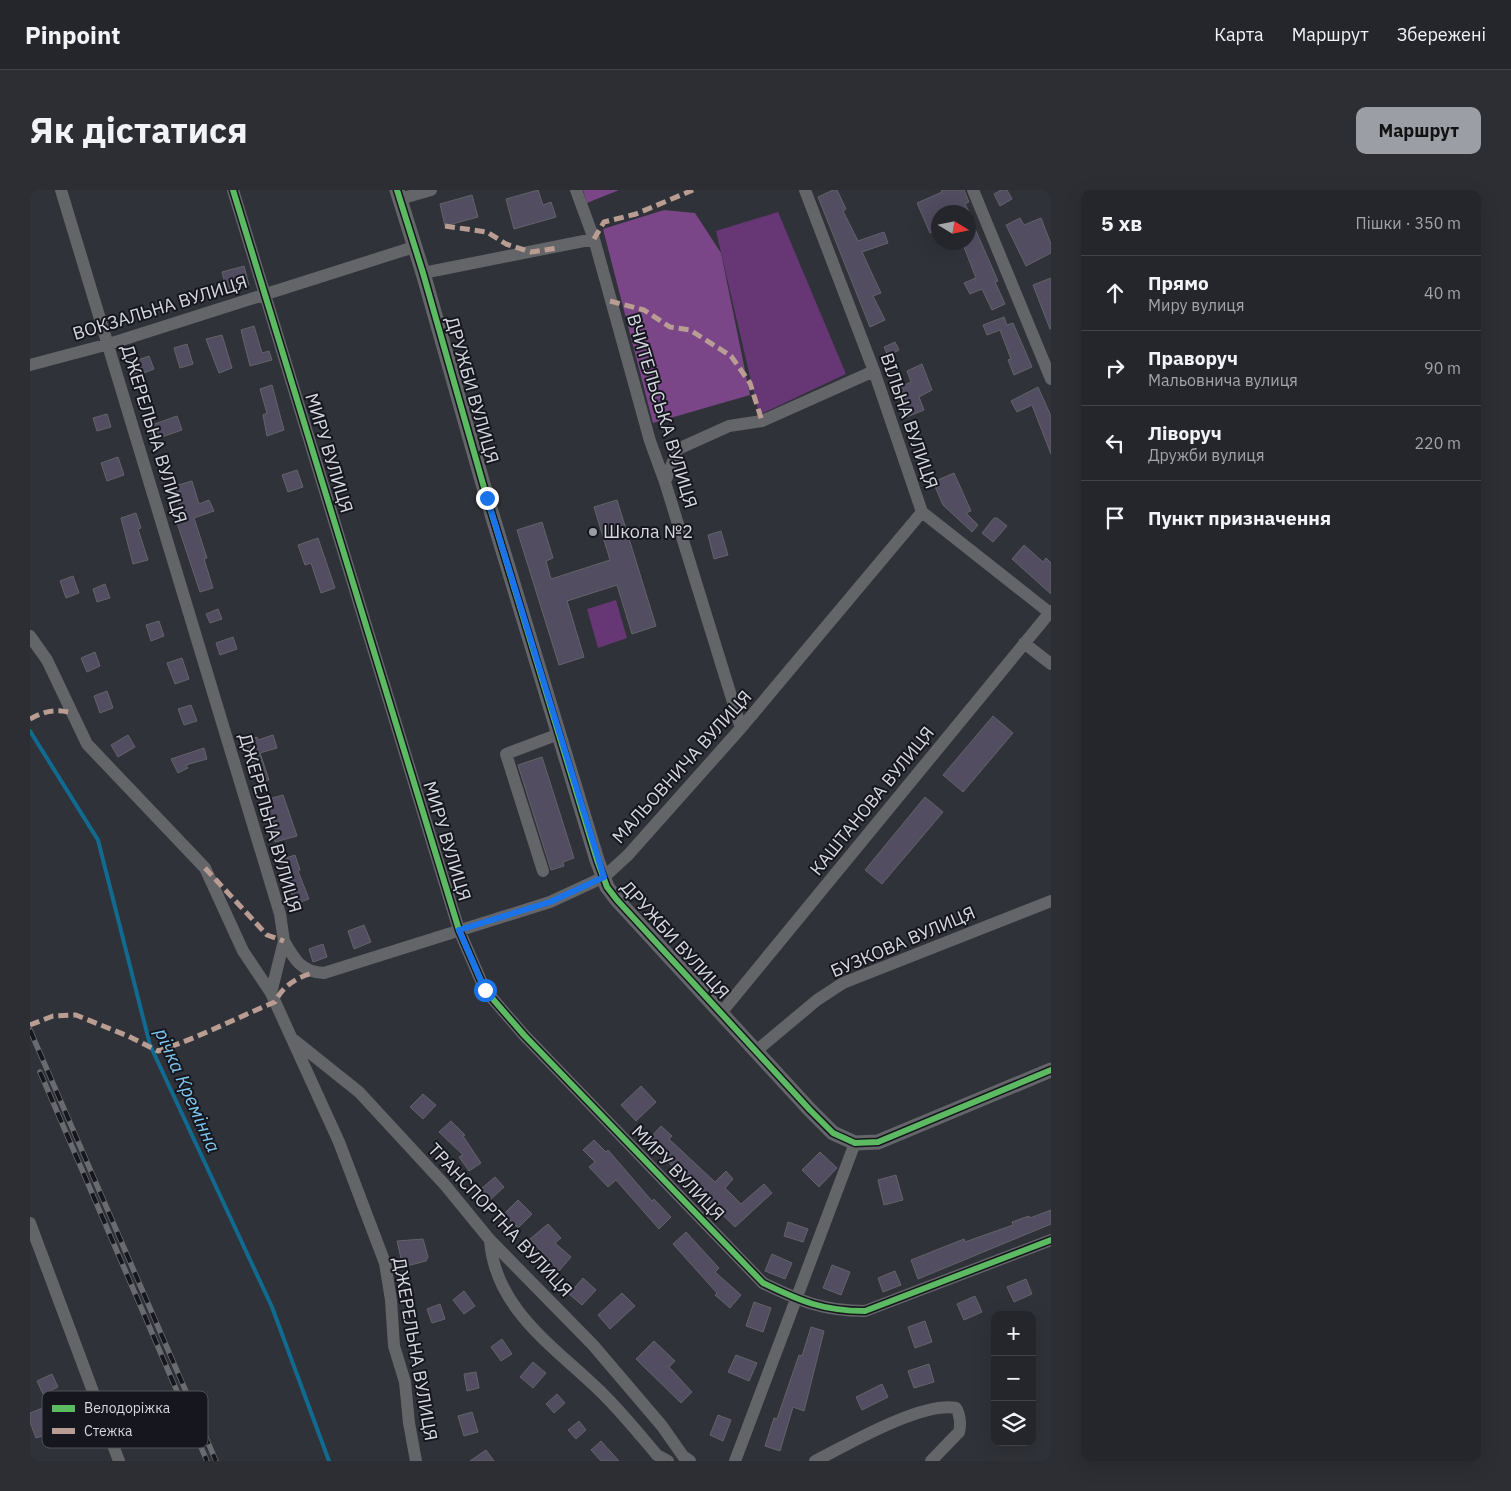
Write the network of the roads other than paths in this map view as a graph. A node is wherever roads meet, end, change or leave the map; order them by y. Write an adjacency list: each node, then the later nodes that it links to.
1 (61, 190): 12 (street, ДЖЕРЕЛЬНА ВУЛИЦЯ)
2 (233, 190): 11 (street, МИРУ ВУЛИЦЯ)
3 (431, 190): 7 (street)
4 (576, 190): 8 (street, ВЧИТЕЛЬСЬКА ВУЛИЦЯ)
5 (805, 190): 14 (street, ВІЛЬНА ВУЛИЦЯ)
6 (973, 190): 15 (street)
7 (398, 195): 9 (street, ДРУЖБИ ВУЛИЦЯ)
8 (594, 239): 10 (street); 16 (street, ВЧИТЕЛЬСЬКА ВУЛИЦЯ)
9 (414, 247): 10 (street, ДРУЖБИ ВУЛИЦЯ); 11 (street, ВОКЗАЛЬНА ВУЛИЦЯ)
10 (423, 274): 23 (street, ДРУЖБИ ВУЛИЦЯ)
11 (265, 293): 12 (street, ВОКЗАЛЬНА ВУЛИЦЯ); 27 (street, МИРУ ВУЛИЦЯ)
12 (108, 344): 13 (street, ВОКЗАЛЬНА ВУЛИЦЯ); 28 (street, ДЖЕРЕЛЬНА ВУЛИЦЯ)
13 (30, 365)
14 (874, 371): 16 (street); 17 (street, ВІЛЬНА ВУЛИЦЯ)
15 (1051, 379)
16 (665, 482): 22 (street, ВЧИТЕЛЬСЬКА ВУЛИЦЯ)
17 (922, 512): 18 (street, ВІЛЬНА ВУЛИЦЯ); 22 (street, МАЛЬОВНИЧА ВУЛИЦЯ)
18 (1050, 612): 20 (street, КАШТАНОВА ВУЛИЦЯ)
19 (30, 636): 29 (street)
20 (1024, 643): 21 (street); 30 (street, КАШТАНОВА ВУЛИЦЯ)
21 (1051, 664)
22 (741, 728): 25 (street, МАЛЬОВНИЧА ВУЛИЦЯ)
23 (559, 734): 24 (street); 25 (street, ДРУЖБИ ВУЛИЦЯ)
24 (543, 872)
25 (604, 877): 27 (street, МАЛЬОВНИЧА ВУЛИЦЯ); 30 (street, ДРУЖБИ ВУЛИЦЯ)
26 (1051, 901): 32 (street, БУЗКОВА ВУЛИЦЯ)
27 (459, 930): 28 (street, МАЛЬОВНИЧА ВУЛИЦЯ); 38 (street, МИРУ ВУЛИЦЯ)
28 (284, 941): 29 (street, ДЖЕРЕЛЬНА ВУЛИЦЯ)
29 (271, 993): 31 (street, ДЖЕРЕЛЬНА ВУЛИЦЯ)
30 (721, 1013): 32 (street, ДРУЖБИ ВУЛИЦЯ)
31 (290, 1038): 36 (street, ТРАНСПОРТНА ВУЛИЦЯ); 42 (street, ДЖЕРЕЛЬНА ВУЛИЦЯ)
32 (756, 1051): 34 (street, ДРУЖБИ ВУЛИЦЯ)
33 (1051, 1070): 34 (street)
34 (854, 1143): 38 (street)
35 (30, 1223): 39 (street)
36 (490, 1240): 43 (street); 44 (street, ТРАНСПОРТНА ВУЛИЦЯ)
37 (1051, 1240): 38 (street, МИРУ ВУЛИЦЯ)
38 (796, 1300): 45 (street)
39 (93, 1391)
40 (114, 1448): 41 (street)
41 (119, 1461)
42 (416, 1461)
43 (668, 1461)
44 (690, 1461)
45 (735, 1461)
46 (815, 1461): 47 (street)
47 (931, 1461)

